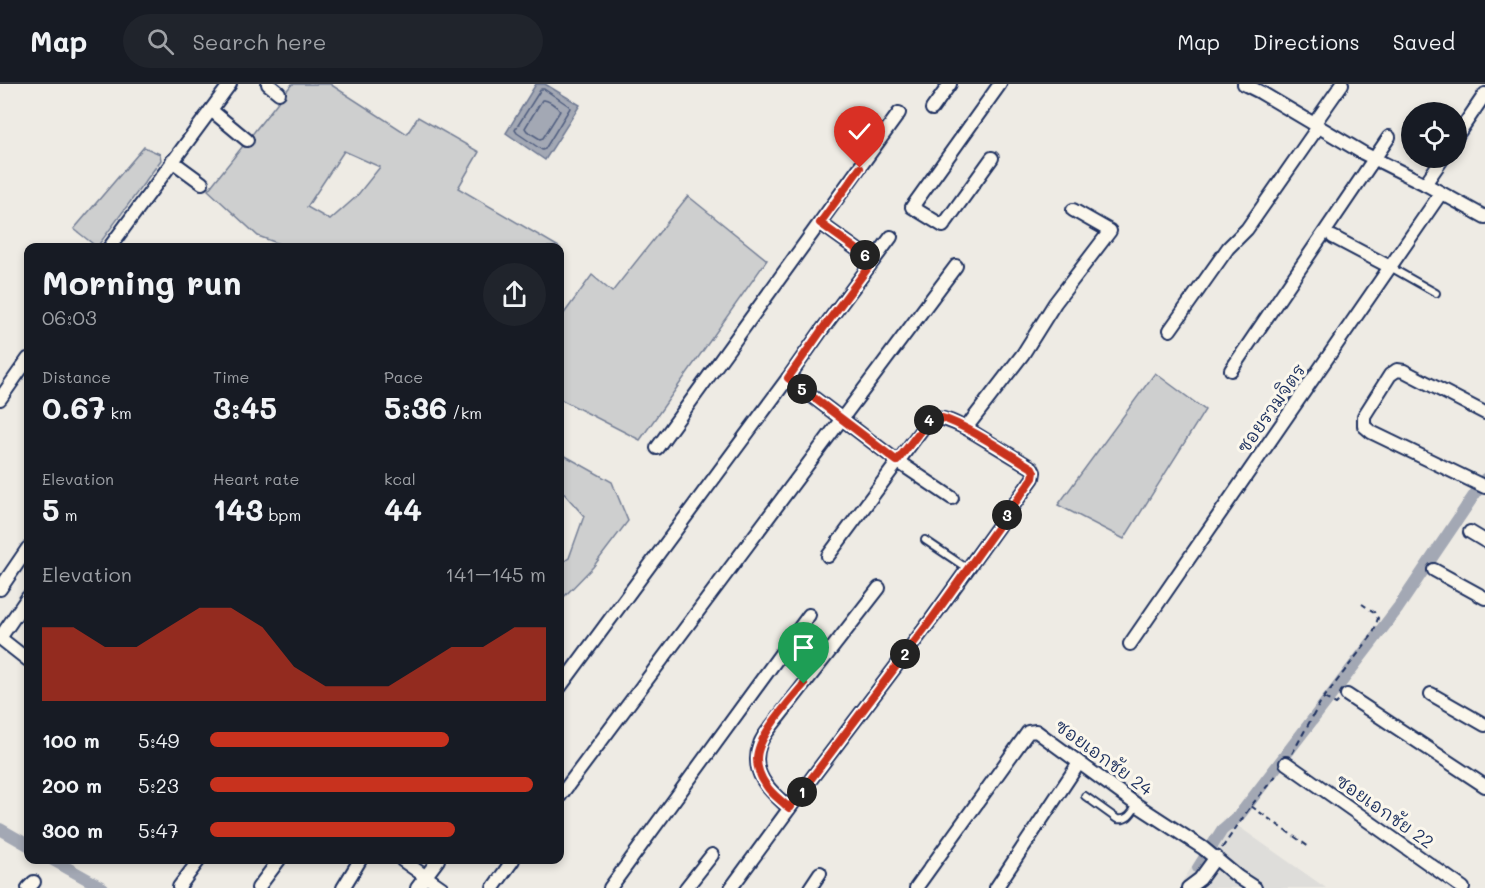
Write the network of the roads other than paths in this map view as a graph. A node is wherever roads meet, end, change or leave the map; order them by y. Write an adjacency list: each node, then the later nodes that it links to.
1 (230, 84): 10 (street)
2 (268, 84): 7 (street)
3 (950, 84): 9 (street)
4 (1000, 84): 16 (street)
5 (1244, 84): 13 (street)
6 (1342, 84): 13 (street)
7 (279, 93)
8 (1485, 94): 12 (street)
9 (932, 109)
10 (210, 110): 15 (street); 18 (street)
11 (899, 113): 25 (street)
12 (1467, 121)
13 (1316, 125): 17 (street); 33 (street)
14 (1389, 137): 17 (street)
15 (247, 140)
16 (992, 158)
17 (1374, 158): 21 (street); 35 (street)
18 (172, 160): 20 (street); 28 (street)
19 (1436, 168): 21 (street)
20 (202, 183)
21 (1425, 184): 22 (street)
22 (1441, 193): 24 (street); 31 (street, ซอยรวมจิตร)
23 (1073, 210): 40 (street)
24 (1485, 217)
25 (820, 223): 29 (street); 41 (street)
26 (891, 237): 29 (street)
27 (1333, 237): 31 (street)
28 (113, 243)
29 (873, 261): 36 (street)
30 (956, 266): 39 (street)
31 (1390, 267): 32 (lane); 58 (street, ซอยรวมจิตร)
32 (1436, 293)
33 (1170, 330)
34 (24, 365): 37 (street)
35 (1230, 370)
36 (788, 378): 39 (street); 60 (street)
37 (0, 399)
38 (1485, 413): 43 (street)
39 (841, 419): 42 (street); 67 (street)
40 (966, 428): 42 (street); 50 (street)
41 (657, 448)
42 (897, 461): 44 (street); 49 (street)
43 (1485, 488)
44 (952, 498)
45 (1470, 532): 47 (street)
46 (925, 540): 50 (lane)
47 (1485, 541)
48 (24, 555): 53 (street)
49 (828, 556)
50 (968, 569): 70 (street)
51 (1434, 570): 54 (street)
52 (879, 588): 70 (street)
53 (0, 589)
54 (1485, 598)
55 (24, 603): 57 (street)
56 (809, 615): 87 (street)
57 (0, 638): 59 (street)
58 (1130, 644)
59 (24, 656)
60 (564, 682)
61 (1347, 694): 66 (street)
62 (1431, 694): 63 (street)
63 (1485, 725)
64 (1079, 763): 69 (street, ซอยเอกชัย 24); 91 (street, ซอยเอกชัย 24); 92 (street)
65 (1286, 763): 95 (street, ซอยเอกชัย 22)
66 (1485, 786)
67 (564, 791)
68 (1084, 796): 69 (lane)
69 (1137, 805): 71 (street, ซอยเอกชัย 24)
70 (789, 808): 89 (street)
71 (1210, 853): 93 (street); 94 (street, ซอยเอกชัย 24)
72 (712, 855): 88 (street)
73 (196, 864): 81 (street)
74 (276, 864): 82 (street)
75 (358, 864): 83 (street)
76 (408, 864): 80 (street)
77 (435, 864): 80 (street)
78 (510, 864): 86 (street)
79 (820, 873): 90 (street)
80 (426, 877): 84 (street); 85 (street)
81 (179, 887)
82 (258, 888)
83 (343, 888)
84 (417, 888)
85 (442, 888)
86 (493, 888)
87 (610, 888)
88 (686, 888)
89 (731, 888)
90 (810, 888)
91 (916, 888)
92 (996, 888)
93 (1188, 888)
94 (1255, 888)
95 (1463, 888)

